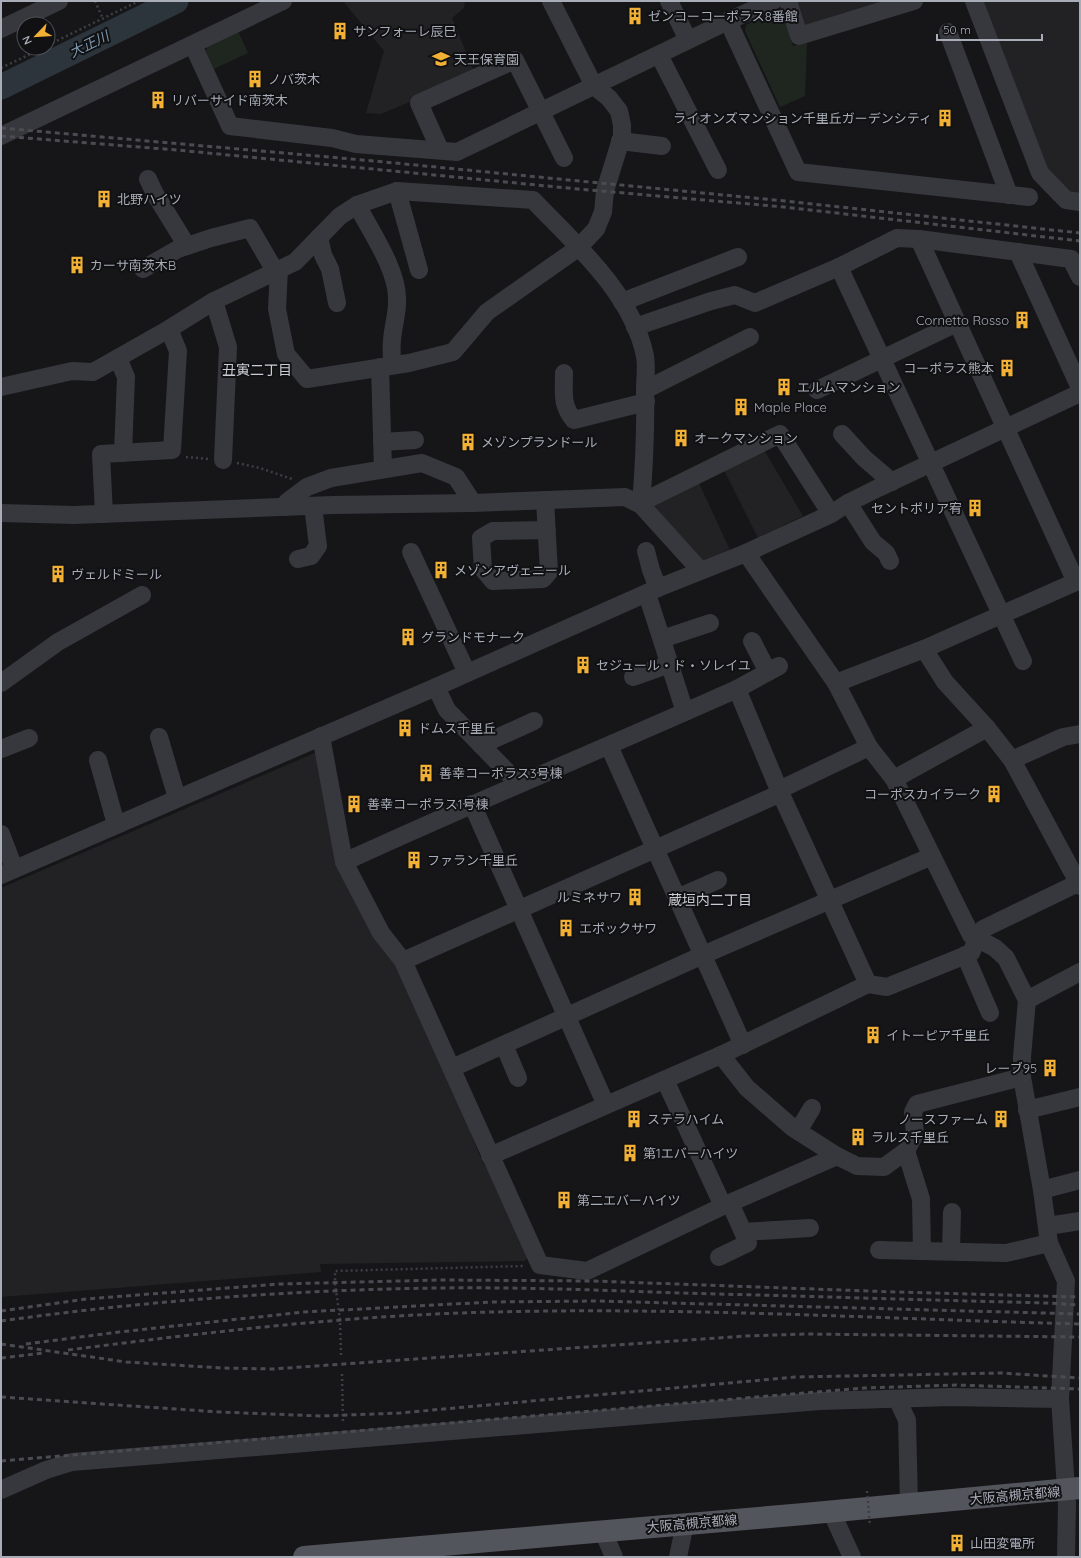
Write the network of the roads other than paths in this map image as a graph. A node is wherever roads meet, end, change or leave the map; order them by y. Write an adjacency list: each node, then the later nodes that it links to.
1 (59, 1): 10 (street)
2 (283, 1): 13 (street)
3 (551, 1): 15 (street)
4 (669, 1): 12 (street)
5 (773, 1): 9 (street)
6 (788, 1): 7 (street)
7 (914, 1)
8 (974, 1): 27 (street)
9 (728, 21): 12 (street); 25 (street)
10 (1, 30)
11 (948, 32): 25 (street)
12 (688, 40): 14 (street)
13 (192, 45): 17 (street); 20 (street)
14 (659, 55): 15 (street); 22 (street)
15 (594, 86): 16 (street); 18 (street)
16 (540, 112): 20 (street); 20 (street); 21 (street)
17 (1, 136)
18 (620, 141): 19 (street); 32 (street)
19 (662, 146)
20 (440, 150)
21 (564, 158)
22 (718, 170)
23 (148, 179): 31 (street)
24 (397, 191): 28 (street); 32 (street); 38 (street)
25 (1009, 194): 26 (street)
26 (1029, 197)
27 (1080, 202)
28 (357, 205): 29 (street); 49 (street)
29 (320, 237): 37 (street); 42 (street)
30 (919, 239): 33 (street); 35 (street); 43 (street)
31 (187, 246): 36 (street); 37 (street)
32 (578, 248): 41 (street); 49 (street)
33 (1018, 252): 39 (street); 52 (street)
34 (738, 257): 41 (street)
35 (839, 267): 44 (street); 48 (street)
36 (143, 269)
37 (277, 270): 40 (street); 49 (street)
38 (419, 270)
39 (1080, 278)
40 (214, 301): 45 (street); 61 (street)
41 (622, 302): 44 (street)
42 (337, 303)
43 (956, 323): 48 (street); 56 (street)
44 (635, 328): 55 (street)
45 (168, 329): 47 (street); 60 (street)
46 (750, 337): 55 (street)
47 (118, 358): 51 (street); 60 (street)
48 (882, 359): 53 (street); 62 (street)
49 (386, 366): 59 (street)
50 (564, 373): 55 (street)
51 (3, 382)
52 (1080, 388)
53 (816, 390)
54 (1080, 393): 56 (street)
55 (646, 396): 68 (street)
56 (1006, 428): 62 (street); 81 (street)
57 (842, 434): 64 (street)
58 (415, 440): 59 (street)
59 (382, 442): 63 (street)
60 (123, 452): 72 (street)
61 (223, 460)
62 (930, 464): 64 (street); 84 (street)
63 (383, 469): 66 (street); 70 (street)
64 (892, 482): 67 (street)
65 (546, 500): 66 (street); 68 (street); 74 (street)
66 (473, 503): 69 (street)
67 (848, 503): 73 (street); 79 (street)
68 (642, 504): 73 (street); 80 (street)
69 (313, 506): 70 (street); 78 (street)
70 (285, 507): 72 (street)
71 (1, 513): 72 (street)
72 (104, 514)
73 (832, 514): 77 (street)
74 (547, 530)
75 (646, 551): 82 (street)
76 (411, 552): 91 (street)
77 (746, 553): 80 (street); 94 (street)
78 (298, 559)
79 (890, 561)
80 (700, 570): 82 (street)
81 (1078, 581): 84 (street)
82 (653, 591): 86 (street); 91 (street)
83 (142, 595): 93 (street)
84 (1002, 615): 88 (street); 89 (street)
85 (710, 623): 86 (street)
86 (662, 639): 90 (street)
87 (752, 641): 96 (street)
88 (924, 649): 94 (street); 99 (street)
89 (1023, 661)
90 (670, 664): 92 (street); 97 (street)
91 (468, 673): 95 (street)
92 (633, 676)
93 (1, 683)
94 (836, 683): 106 (street)
95 (436, 687): 101 (street); 104 (street)
96 (737, 689): 97 (street); 112 (street)
97 (685, 712): 105 (street)
98 (534, 721): 104 (street)
99 (987, 728): 109 (street); 110 (street)
100 (1080, 734): 109 (street)
101 (321, 736): 113 (street); 119 (street)
102 (159, 737): 113 (street)
103 (29, 738): 107 (street)
104 (481, 745): 111 (street)
105 (608, 746): 111 (street); 117 (street)
106 (869, 747): 110 (street); 112 (street)
107 (1, 749)
108 (98, 760): 115 (street)
109 (1012, 760): 122 (street)
110 (894, 779): 118 (street)
111 (519, 784): 114 (street)
112 (780, 792): 117 (street); 124 (street)
113 (177, 798): 115 (street)
114 (472, 804): 119 (street); 125 (street)
115 (116, 824): 120 (street)
116 (1, 834): 120 (street)
117 (655, 850): 123 (street); 125 (street)
118 (932, 856): 124 (street); 126 (street)
119 (344, 862): 129 (street)
120 (8, 871)
121 (718, 880): 123 (street)
122 (1079, 885): 126 (street)
123 (677, 898): 127 (street)
124 (830, 900): 127 (street); 131 (street)
125 (519, 910): 129 (street); 134 (street)
126 (977, 939): 128 (street); 132 (street)
127 (703, 955): 134 (street); 136 (street)
128 (964, 955): 131 (street); 133 (street)
129 (403, 961): 138 (street)
130 (1080, 972): 132 (street)
131 (868, 984): 136 (street)
132 (1027, 1000): 139 (street)
133 (990, 1012)
134 (567, 1016): 135 (street); 143 (street)
135 (504, 1045): 138 (street); 140 (street)
136 (743, 1045): 137 (street)
137 (722, 1055): 141 (street); 146 (street)
138 (452, 1068): 148 (street)
139 (1022, 1077): 145 (street); 147 (street)
140 (518, 1078)
141 (665, 1080): 143 (street); 152 (street)
142 (1080, 1097): 145 (street)
143 (606, 1105): 148 (street)
144 (812, 1108): 146 (street)
145 (1028, 1110): 151 (street)
146 (798, 1131): 149 (street)
147 (906, 1151): 149 (street); 159 (street)
148 (490, 1156): 152 (street)
149 (837, 1156): 152 (street)
150 (1080, 1180): 151 (street)
151 (1042, 1190): 157 (street)
152 (727, 1205): 156 (street)
153 (952, 1212): 160 (street)
154 (1080, 1221): 157 (street)
155 (810, 1228): 156 (street)
156 (743, 1232): 161 (street)
157 (1048, 1235): 160 (street); 162 (street)
158 (880, 1250): 159 (street)
159 (922, 1251): 160 (street)
160 (951, 1251)
161 (719, 1257)
162 (1073, 1281): 164 (street)
163 (897, 1399): 164 (street); 166 (street); 167 (street)
164 (1060, 1399): 165 (street)
165 (1073, 1489): 167 (main road, 大阪高槻京都線); 171 (street)
166 (1, 1490)
167 (909, 1504): 168 (main road, 大阪高槻京都線)
168 (831, 1511): 169 (main road, 大阪高槻京都線); 175 (street)
169 (685, 1524): 170 (main road, 大阪高槻京都線); 174 (street)
170 (604, 1531): 172 (main road, 大阪高槻京都線); 173 (street)
171 (1071, 1555)
172 (306, 1557)
173 (614, 1557)
174 (678, 1557)
175 (852, 1557)

